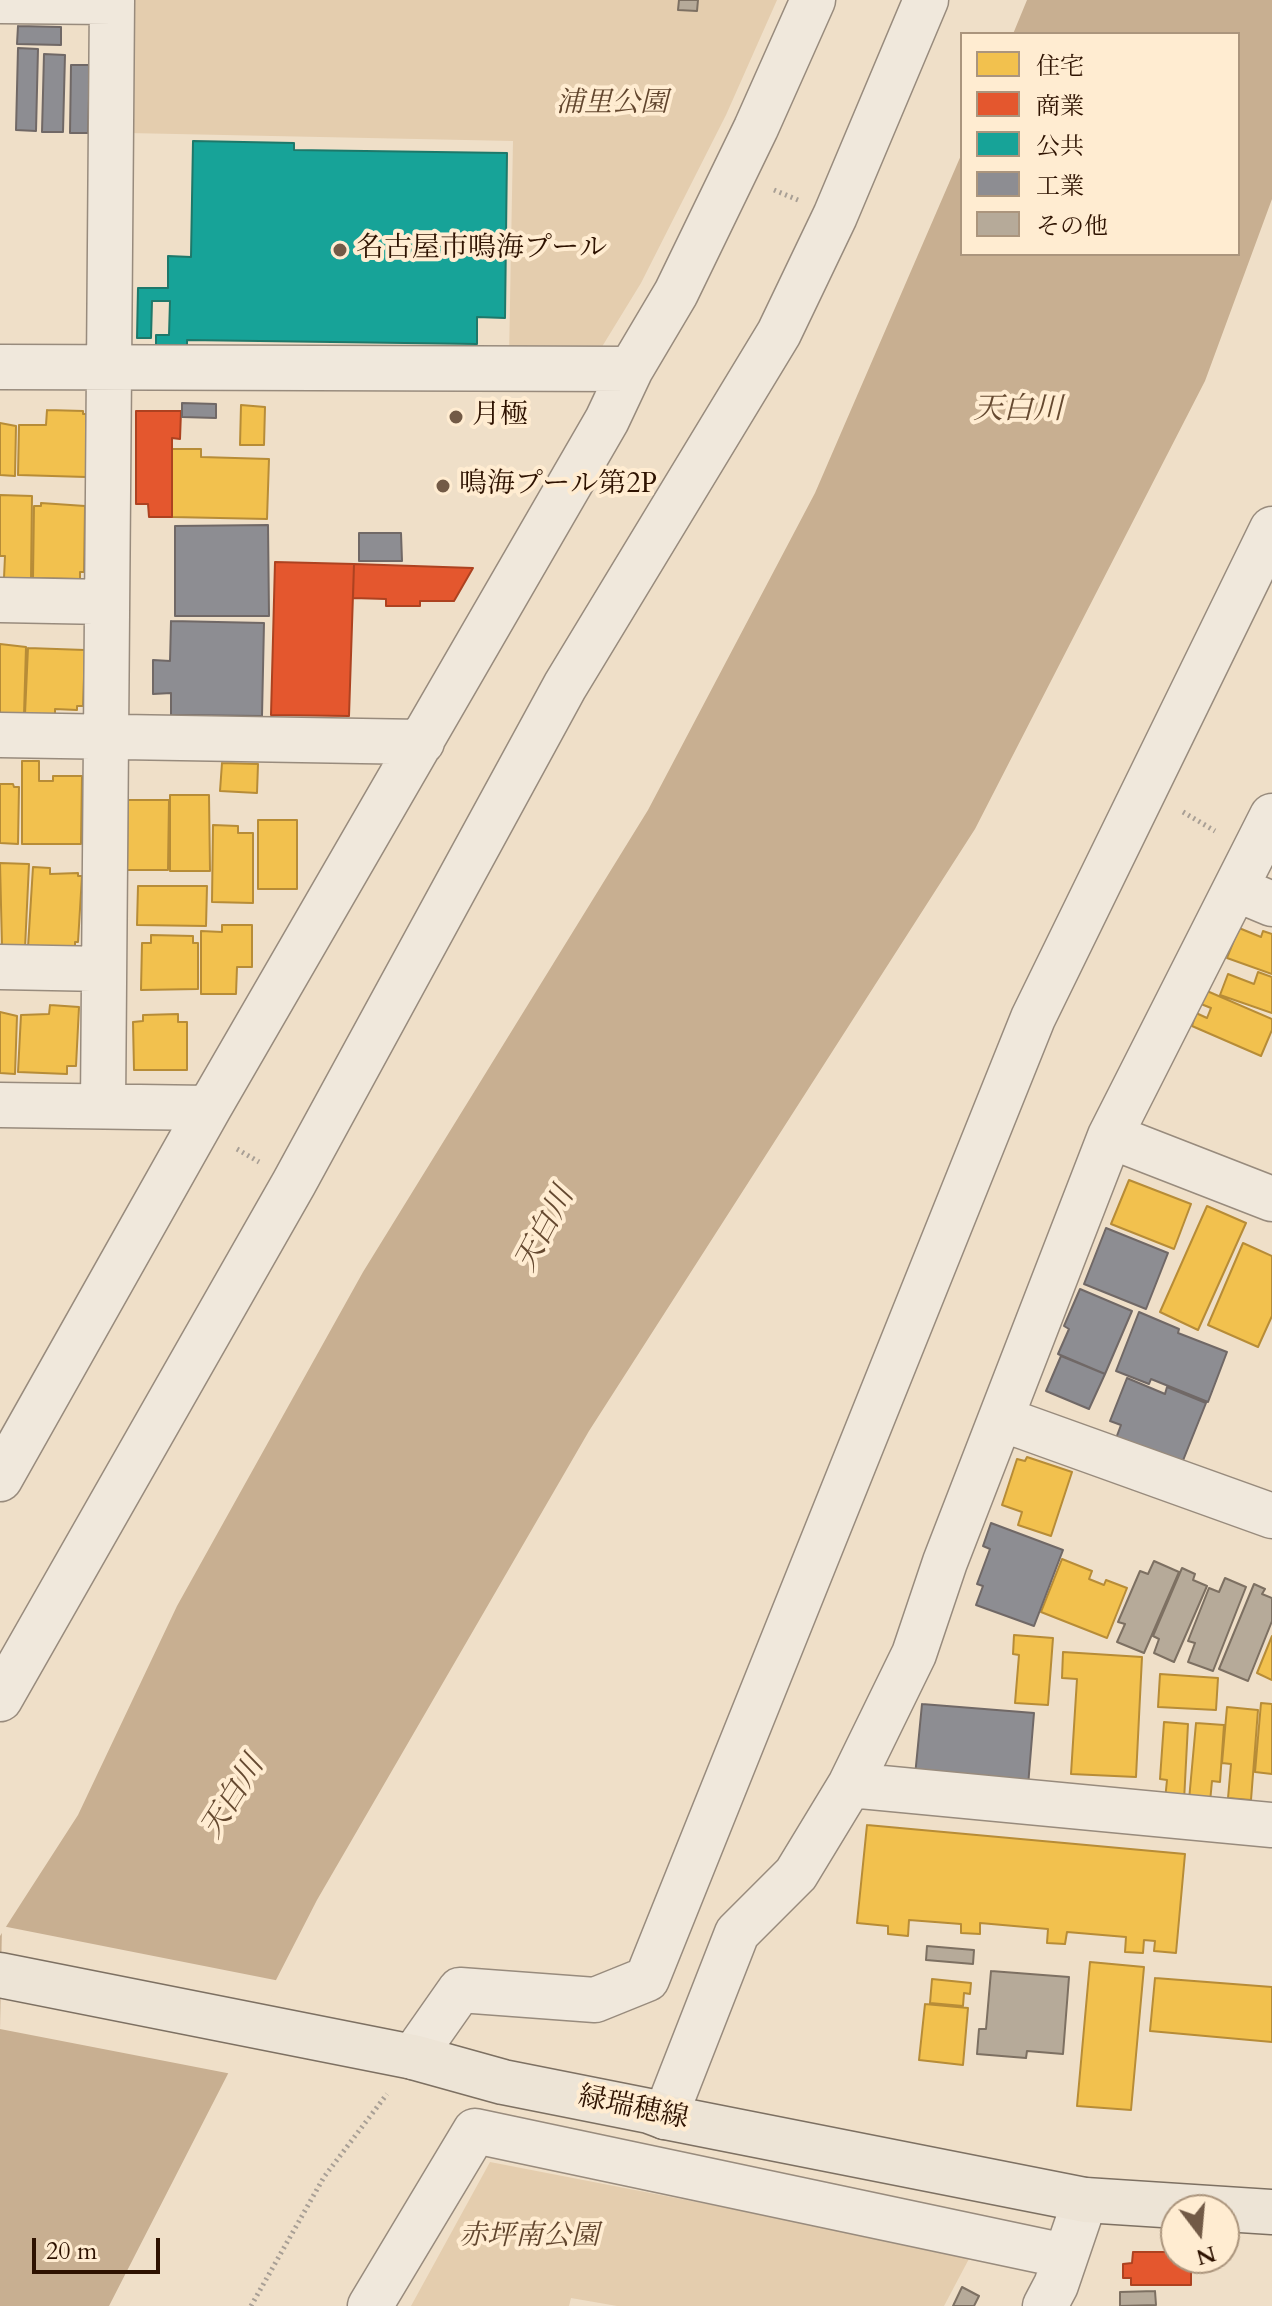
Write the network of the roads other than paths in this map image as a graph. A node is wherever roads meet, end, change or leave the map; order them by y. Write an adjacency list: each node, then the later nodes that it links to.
1 (813, 0): 7 (street)
2 (926, 0): 25 (street)
3 (0, 1): 4 (street)
4 (112, 1): 6 (street)
5 (0, 367): 6 (street)
6 (110, 368): 7 (street); 10 (street)
7 (631, 369): 13 (street)
8 (1272, 529): 29 (street)
9 (0, 600): 10 (street)
10 (107, 602): 12 (street)
11 (0, 735): 12 (street)
12 (106, 737): 13 (street); 16 (street)
13 (422, 742): 19 (street)
14 (1258, 866): 20 (street)
15 (0, 967): 16 (street)
16 (104, 969): 18 (street)
17 (0, 1105): 18 (street)
18 (103, 1106): 19 (street)
19 (209, 1108): 23 (street)
20 (1110, 1136): 21 (street); 22 (street)
21 (1272, 1199)
22 (1002, 1419): 24 (street); 26 (street)
23 (4, 1466)
24 (1272, 1516)
25 (0, 1699)
26 (850, 1785): 27 (street); 30 (street)
27 (1272, 1825)
28 (0, 1975): 29 (main road, 緑瑞穂線)
29 (402, 2056): 30 (main road, 緑瑞穂線)
30 (665, 2117): 31 (main road, 緑瑞穂線)
31 (1085, 2200): 32 (main road, 緑瑞穂線); 33 (street)
32 (1272, 2212)
33 (1065, 2256): 34 (street); 35 (street)
34 (370, 2306)
35 (1045, 2306)

